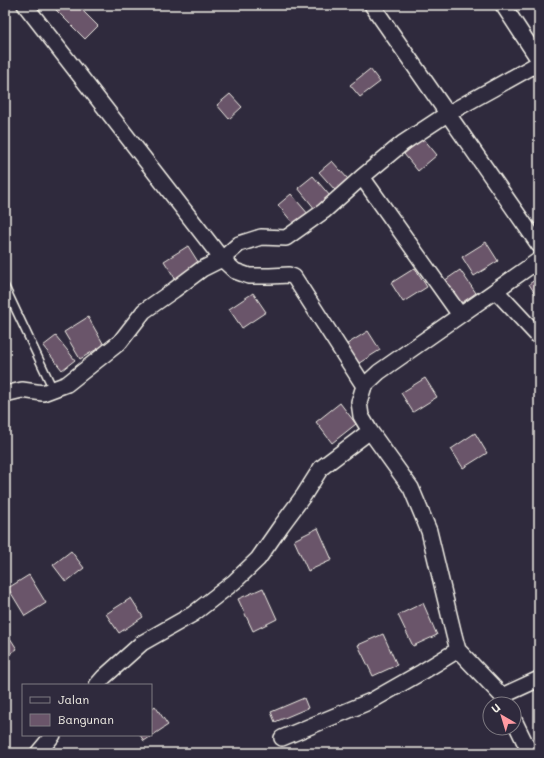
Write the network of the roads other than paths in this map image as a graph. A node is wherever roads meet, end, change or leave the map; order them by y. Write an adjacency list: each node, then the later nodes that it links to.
1 (25, 5): 9 (street)
2 (372, 5): 6 (street)
3 (503, 5): 4 (street)
4 (539, 60)
5 (539, 63): 6 (street)
6 (448, 114): 7 (street); 8 (street)
7 (362, 177): 9 (street); 13 (street)
8 (539, 245)
9 (222, 259): 15 (street); 16 (street)
10 (539, 260): 12 (street)
11 (5, 287): 16 (lane)
12 (496, 291): 13 (street); 14 (street)
13 (460, 315): 15 (street)
14 (539, 337)
15 (364, 386): 18 (street)
16 (53, 389): 17 (street)
17 (5, 394)
18 (370, 432): 19 (street); 21 (street)
19 (458, 650): 22 (street); 26 (street)
20 (539, 679): 23 (street)
21 (98, 684)
22 (500, 696)
23 (511, 696)
24 (52, 736): 27 (street)
25 (522, 736): 28 (street)
26 (282, 738)
27 (38, 753)
28 (530, 753)

